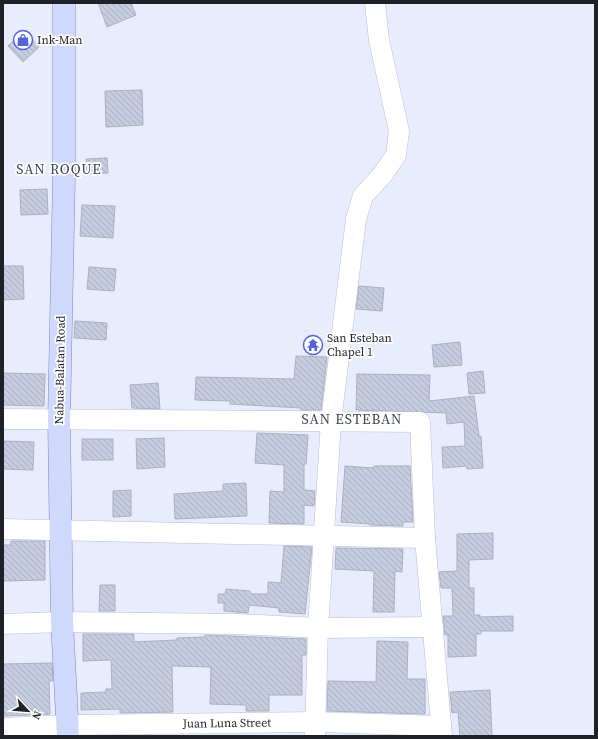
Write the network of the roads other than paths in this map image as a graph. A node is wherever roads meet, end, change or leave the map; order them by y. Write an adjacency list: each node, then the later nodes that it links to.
1 (64, 3): 4 (main road, Nabua-Balatan Road)
2 (375, 3): 5 (street)
3 (3, 419): 4 (street)
4 (58, 420): 5 (street); 7 (main road, Nabua-Balatan Road)
5 (331, 421): 8 (street); 9 (street)
6 (3, 529): 7 (street)
7 (60, 530): 8 (street); 10 (main road, Nabua-Balatan Road)
8 (324, 536): 9 (street); 13 (street)
9 (424, 538): 12 (street)
10 (62, 622): 11 (street); 13 (street); 16 (main road, Nabua-Balatan Road)
11 (3, 624)
12 (433, 627): 13 (street); 17 (street)
13 (318, 628): 15 (street)
14 (3, 728): 16 (street, Juan Luna Street)
15 (316, 729): 16 (street, Juan Luna Street); 17 (street, Juan Luna Street)
16 (68, 731)
17 (442, 731)

